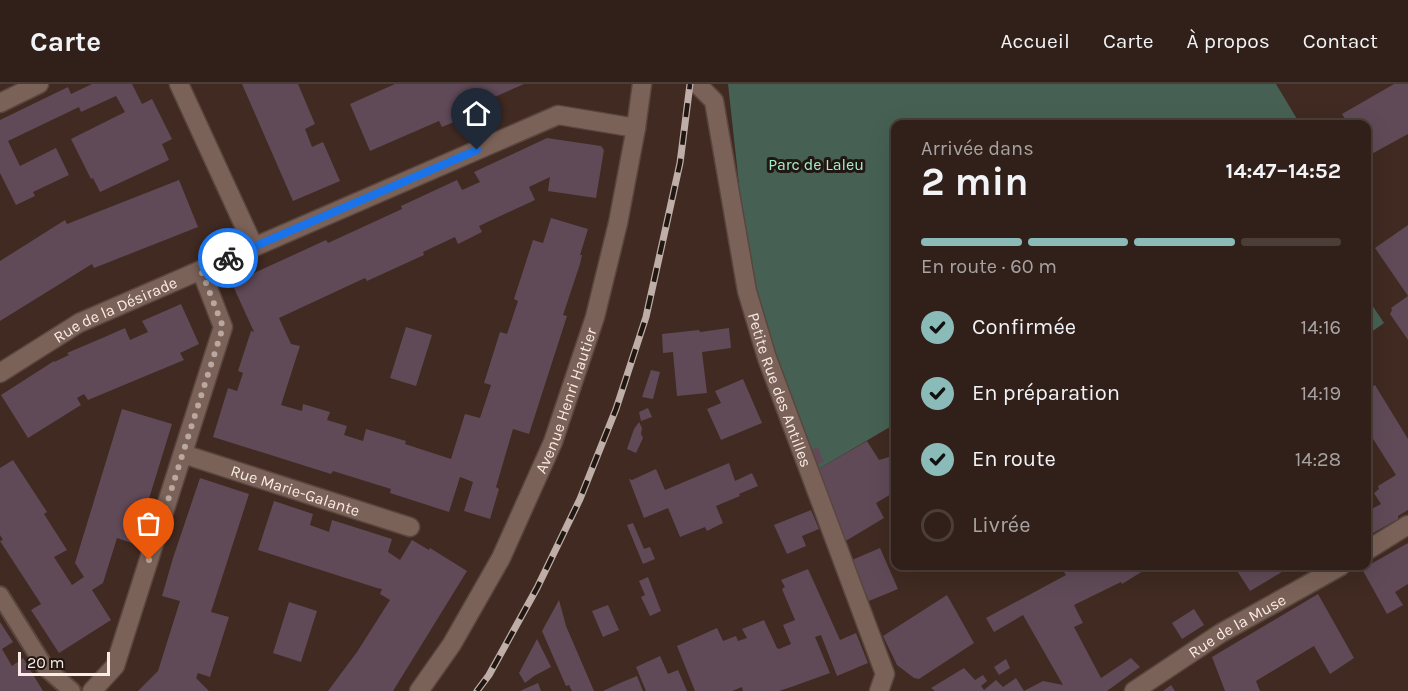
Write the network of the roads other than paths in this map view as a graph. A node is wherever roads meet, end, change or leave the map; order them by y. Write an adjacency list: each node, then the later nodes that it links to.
1 (39, 84): 5 (street)
2 (179, 84): 7 (street)
3 (642, 84): 6 (street, Avenue Henri Hautier)
4 (697, 84): 19 (street, Petite Rue des Antilles)
5 (0, 103)
6 (636, 128): 7 (street, Rue de la Désirade); 18 (street, Avenue Henri Hautier)
7 (254, 247): 8 (street, Rue de la Désirade)
8 (201, 270): 9 (street, Rue de la Désirade); 10 (street)
9 (0, 373)
10 (183, 454): 12 (street, Rue Marie-Galante); 17 (street)
11 (1408, 525): 13 (street)
12 (410, 527)
13 (1371, 548)
14 (1334, 570): 20 (street, Rue de la Muse)
15 (0, 595): 16 (lane)
16 (72, 691)
17 (92, 691)
18 (419, 691)
19 (879, 691)
20 (1134, 691)

